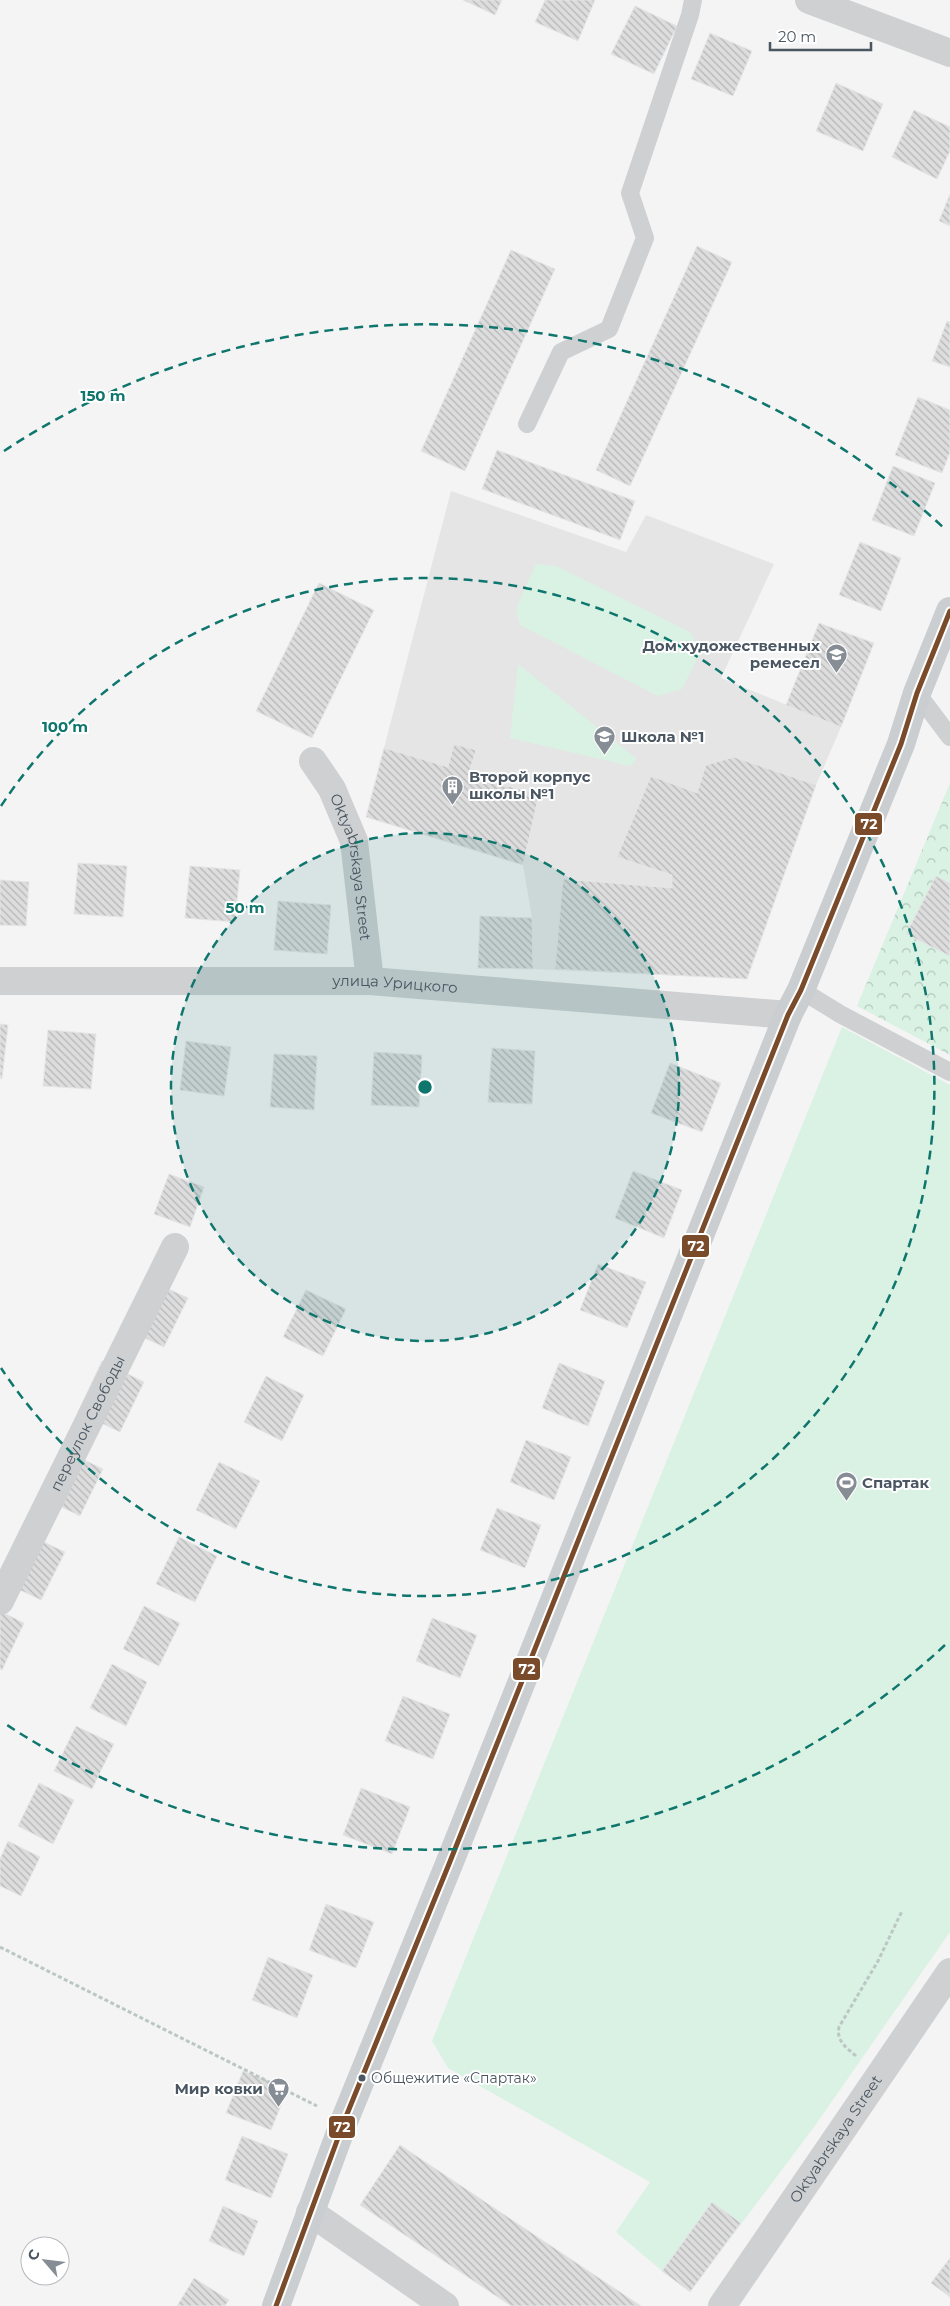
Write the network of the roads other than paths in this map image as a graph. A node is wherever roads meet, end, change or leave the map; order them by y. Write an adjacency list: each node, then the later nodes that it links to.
1 (693, 0): 4 (lane)
2 (809, 0): 3 (street)
3 (950, 53)
4 (527, 424)
5 (950, 611): 6 (main road)
6 (917, 693): 7 (lane); 11 (main road)
7 (950, 737)
8 (313, 761): 10 (street, Oktyabrskaya Street)
9 (0, 981): 10 (street, улица Урицкого)
10 (370, 981): 12 (street, улица Урицкого)
11 (801, 990): 12 (main road); 13 (lane)
12 (788, 1015): 17 (main road)
13 (950, 1072)
14 (175, 1247): 15 (street, переулок Свободы)
15 (0, 1601)
16 (950, 1972): 20 (street, Oktyabrskaya Street)
17 (310, 2212): 18 (main road); 19 (street)
18 (276, 2306)
19 (445, 2306)
20 (722, 2306)

